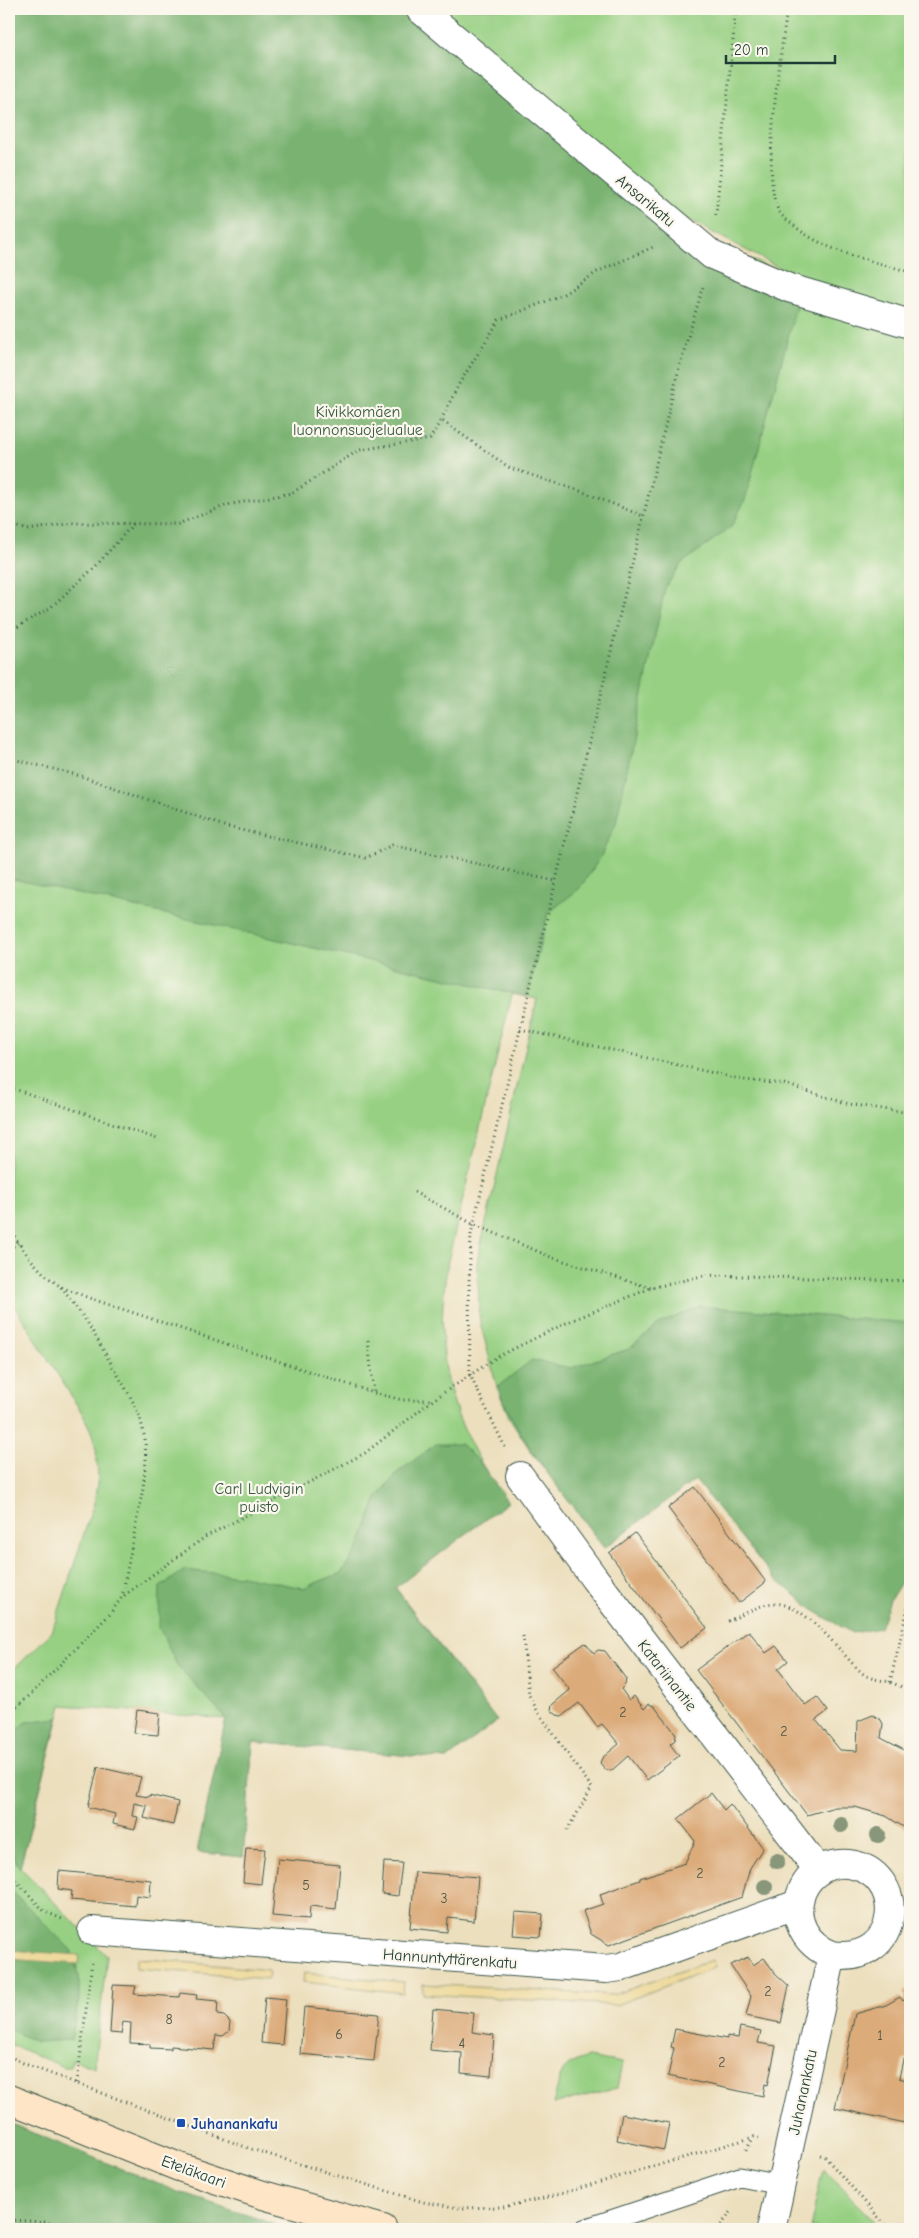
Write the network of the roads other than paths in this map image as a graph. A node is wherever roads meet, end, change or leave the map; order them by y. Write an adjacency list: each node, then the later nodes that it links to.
1 (420, 9): 2 (street, Ansarikatu)
2 (910, 324)
3 (520, 1476): 4 (street, Katariinantie)
4 (819, 1871): 5 (street); 6 (street)
5 (900, 1900): 8 (street)
6 (798, 1904): 7 (street, Hannuntyttärenkatu); 8 (street)
7 (92, 1931)
8 (832, 1955): 10 (street, Juhanankatu)
9 (9, 2099): 11 (main road, Eteläkaari)
10 (781, 2185): 12 (lane); 13 (street, Juhanankatu)
11 (384, 2229)
12 (584, 2229)
13 (771, 2229)

